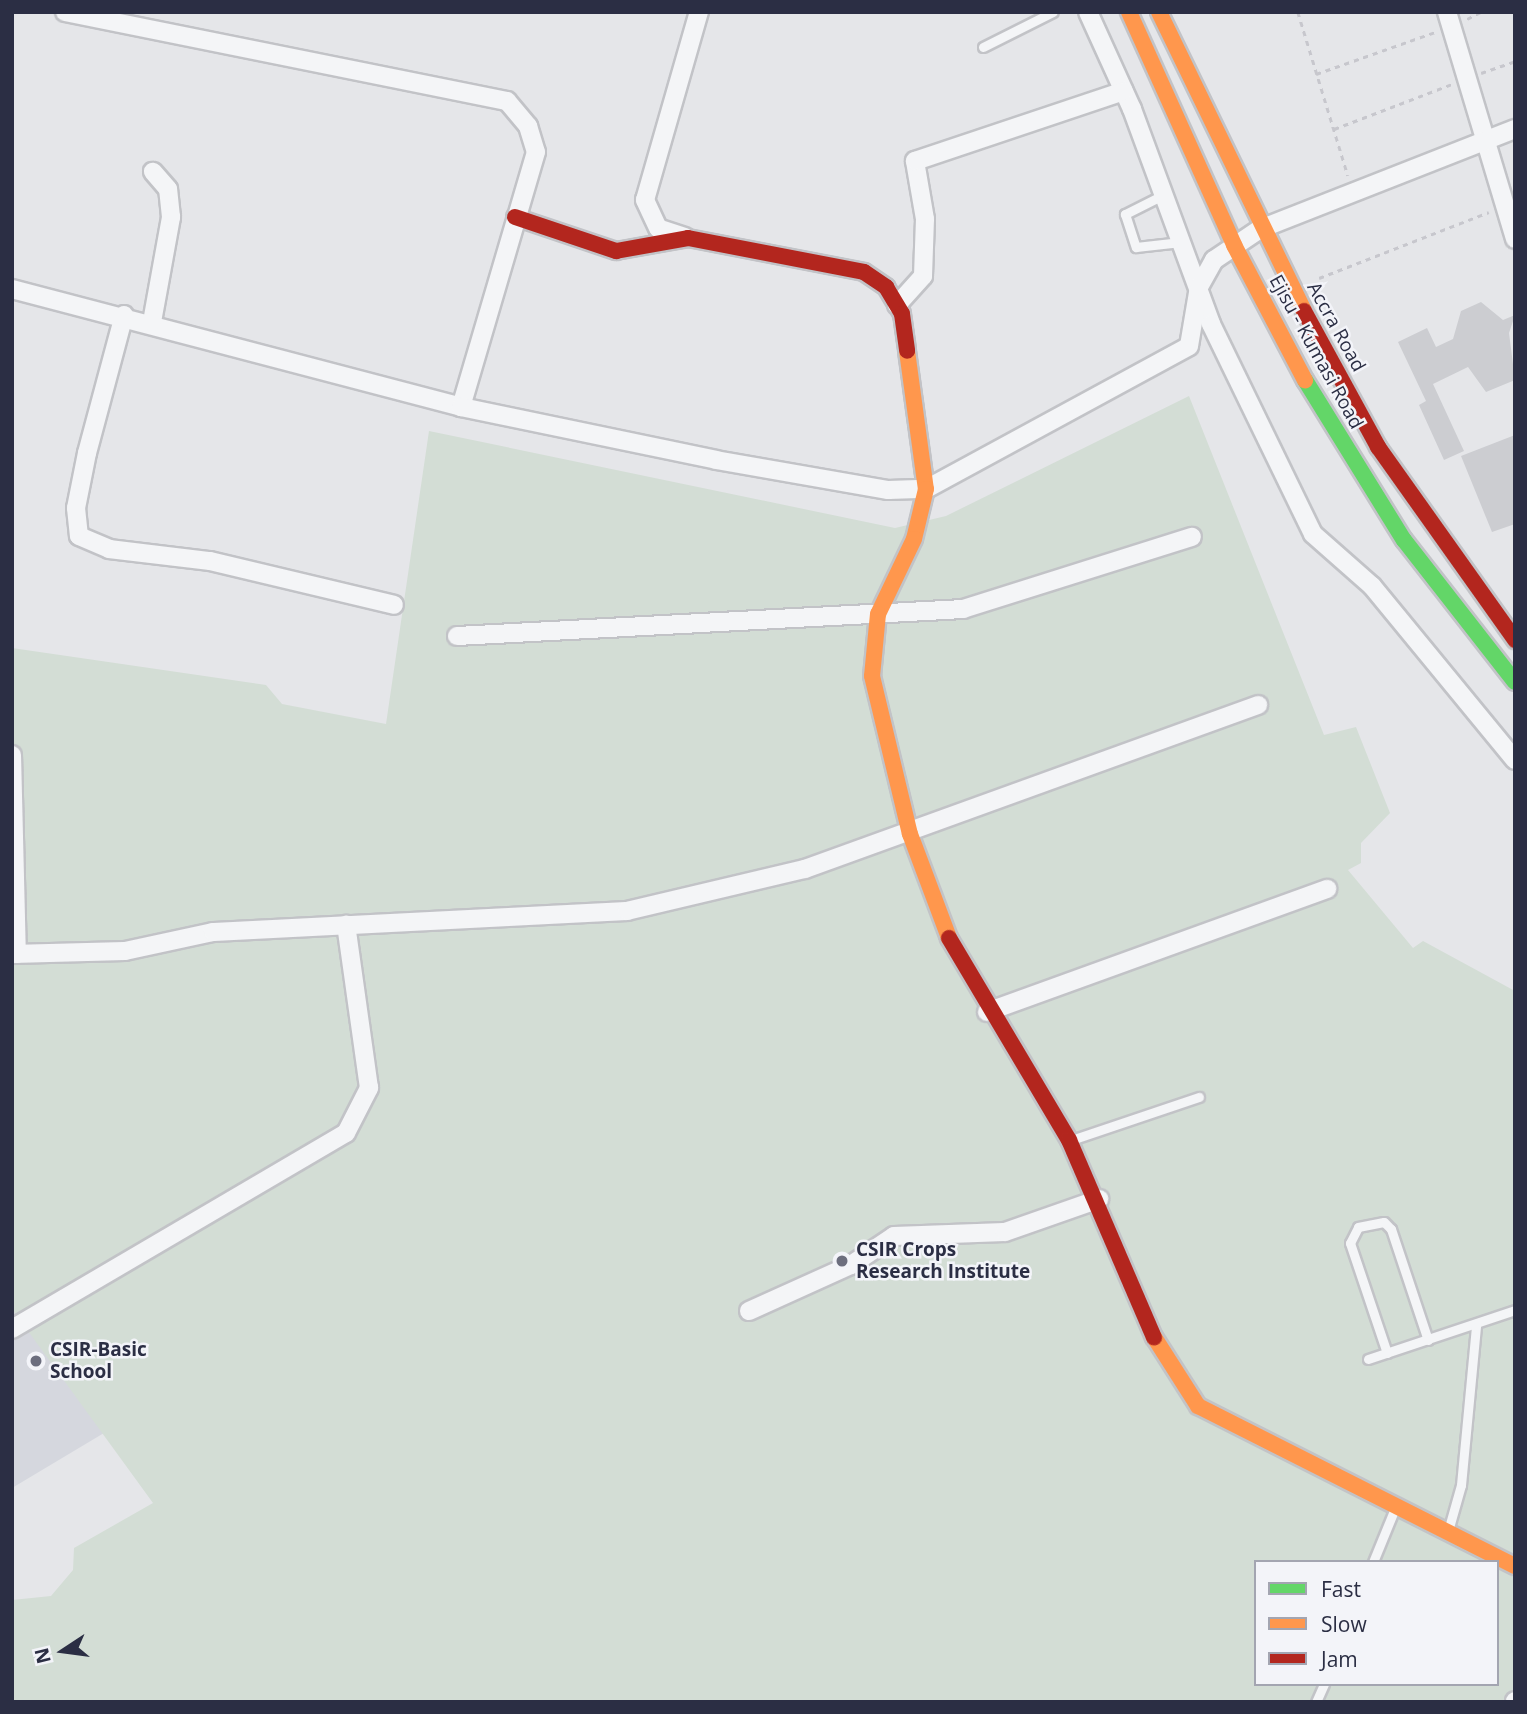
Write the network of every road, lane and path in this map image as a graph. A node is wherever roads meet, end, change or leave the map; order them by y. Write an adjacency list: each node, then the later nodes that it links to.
1 (65, 12): 9 (street)
2 (699, 12): 25 (street)
3 (1053, 12): 11 (lane)
4 (1088, 12): 15 (street)
5 (1129, 12): 28 (main road, Ejisu - Kumasi Road)
6 (1159, 12): 24 (main road, Accra Road)
7 (1298, 12): 13 (path)
8 (1481, 12): 10 (path)
9 (99, 15): 23 (street)
10 (1449, 19): 13 (path); 14 (street)
11 (983, 47)
12 (1515, 61): 14 (path)
13 (1317, 74): 16 (path)
14 (1466, 79): 16 (path); 18 (street)
15 (1124, 91): 21 (street); 32 (street)
16 (1334, 129): 20 (path)
17 (1515, 129): 18 (street)
18 (1485, 141): 20 (street); 22 (street)
19 (153, 172): 34 (street)
20 (1353, 192): 24 (street)
21 (1165, 194): 27 (street); 27 (lane)
22 (1505, 206): 26 (street); 29 (path)
23 (515, 217): 25 (main road); 35 (street)
24 (1260, 229): 28 (street); 41 (main road, Accra Road)
25 (688, 238): 32 (main road)
26 (1515, 239)
27 (1182, 242): 30 (street)
28 (1234, 246): 30 (street); 42 (main road, Ejisu - Kumasi Road)
29 (1319, 278)
30 (1199, 287): 36 (street); 45 (street)
31 (12, 289): 33 (street)
32 (897, 305): 36 (main road)
33 (124, 315): 34 (street); 38 (street)
34 (152, 322): 35 (street)
35 (461, 407): 36 (street)
36 (926, 489): 39 (main road)
37 (1192, 537): 39 (street)
38 (394, 605)
39 (878, 614): 40 (street); 46 (main road)
40 (457, 636)
41 (1515, 640)
42 (1515, 682)
43 (1258, 705): 46 (street)
44 (12, 755): 49 (street)
45 (1515, 760)
46 (910, 834): 48 (street); 50 (main road)
47 (1327, 889): 50 (street)
48 (346, 925): 49 (street); 57 (street)
49 (15, 954)
50 (987, 1012): 52 (main road)
51 (1199, 1097): 52 (lane)
52 (1069, 1140): 53 (main road)
53 (1099, 1199): 55 (street); 61 (main road)
54 (1515, 1310): 56 (lane)
55 (749, 1311)
56 (1476, 1325): 58 (lane); 62 (lane)
57 (12, 1329)
58 (1428, 1340): 59 (lane); 59 (lane)
59 (1387, 1353): 60 (lane)
60 (1368, 1359)
61 (1396, 1506): 62 (main road); 63 (lane)
62 (1448, 1532): 64 (main road)
63 (1374, 1560)
64 (1515, 1566)

